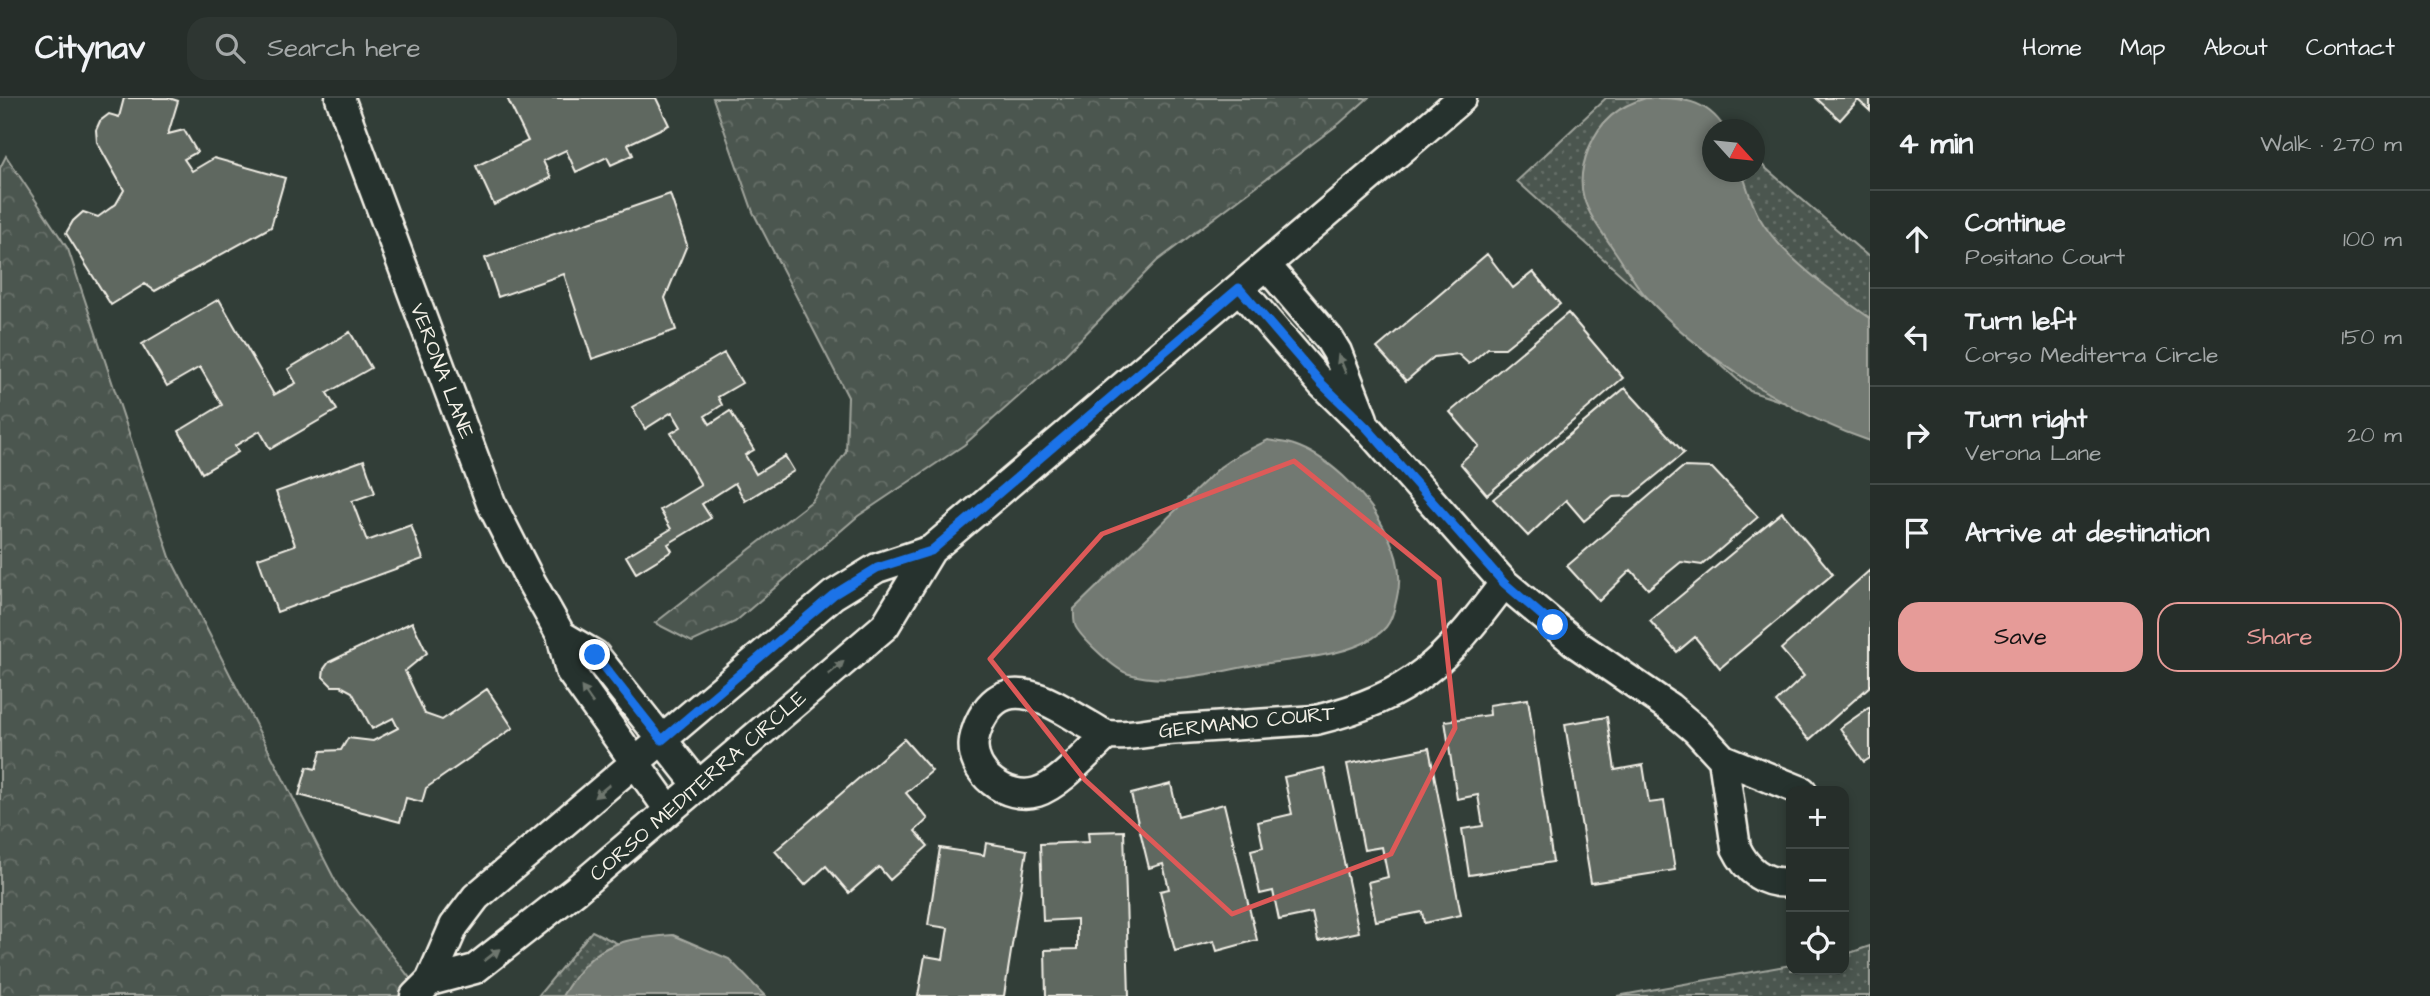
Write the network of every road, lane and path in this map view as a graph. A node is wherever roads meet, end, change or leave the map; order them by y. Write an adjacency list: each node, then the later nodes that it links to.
1 (340, 98): 8 (street, VERONA LANE)
2 (1462, 98): 3 (street, CORSO MEDITERRA CIRCLE)
3 (1266, 265): 4 (street, CORSO MEDITERRA CIRCLE); 5 (street, one-way to 3)
4 (1239, 288): 5 (street); 6 (street, CORSO MEDITERRA CIRCLE)
5 (1367, 428): 7 (street)
6 (931, 551): 10 (street, CORSO MEDITERRA CIRCLE); 13 (street, CORSO MEDITERRA CIRCLE, one-way to 6)
7 (1504, 583): 9 (street, GERMANO COURT); 11 (street)
8 (561, 635): 10 (street); 12 (street, VERONA LANE, one-way to 8)
9 (1107, 735): 9 (street)
10 (662, 740): 12 (street, CORSO MEDITERRA CIRCLE); 13 (street)
11 (1723, 759): 14 (street); 16 (street)
12 (635, 763): 15 (street, VERONA LANE); 17 (street, CORSO MEDITERRA CIRCLE, one-way to 17)
13 (698, 785): 15 (street, CORSO MEDITERRA CIRCLE)
14 (1790, 786)
15 (669, 810): 17 (street, CORSO MEDITERRA CIRCLE, one-way to 15)
16 (1786, 882)
17 (422, 988)

